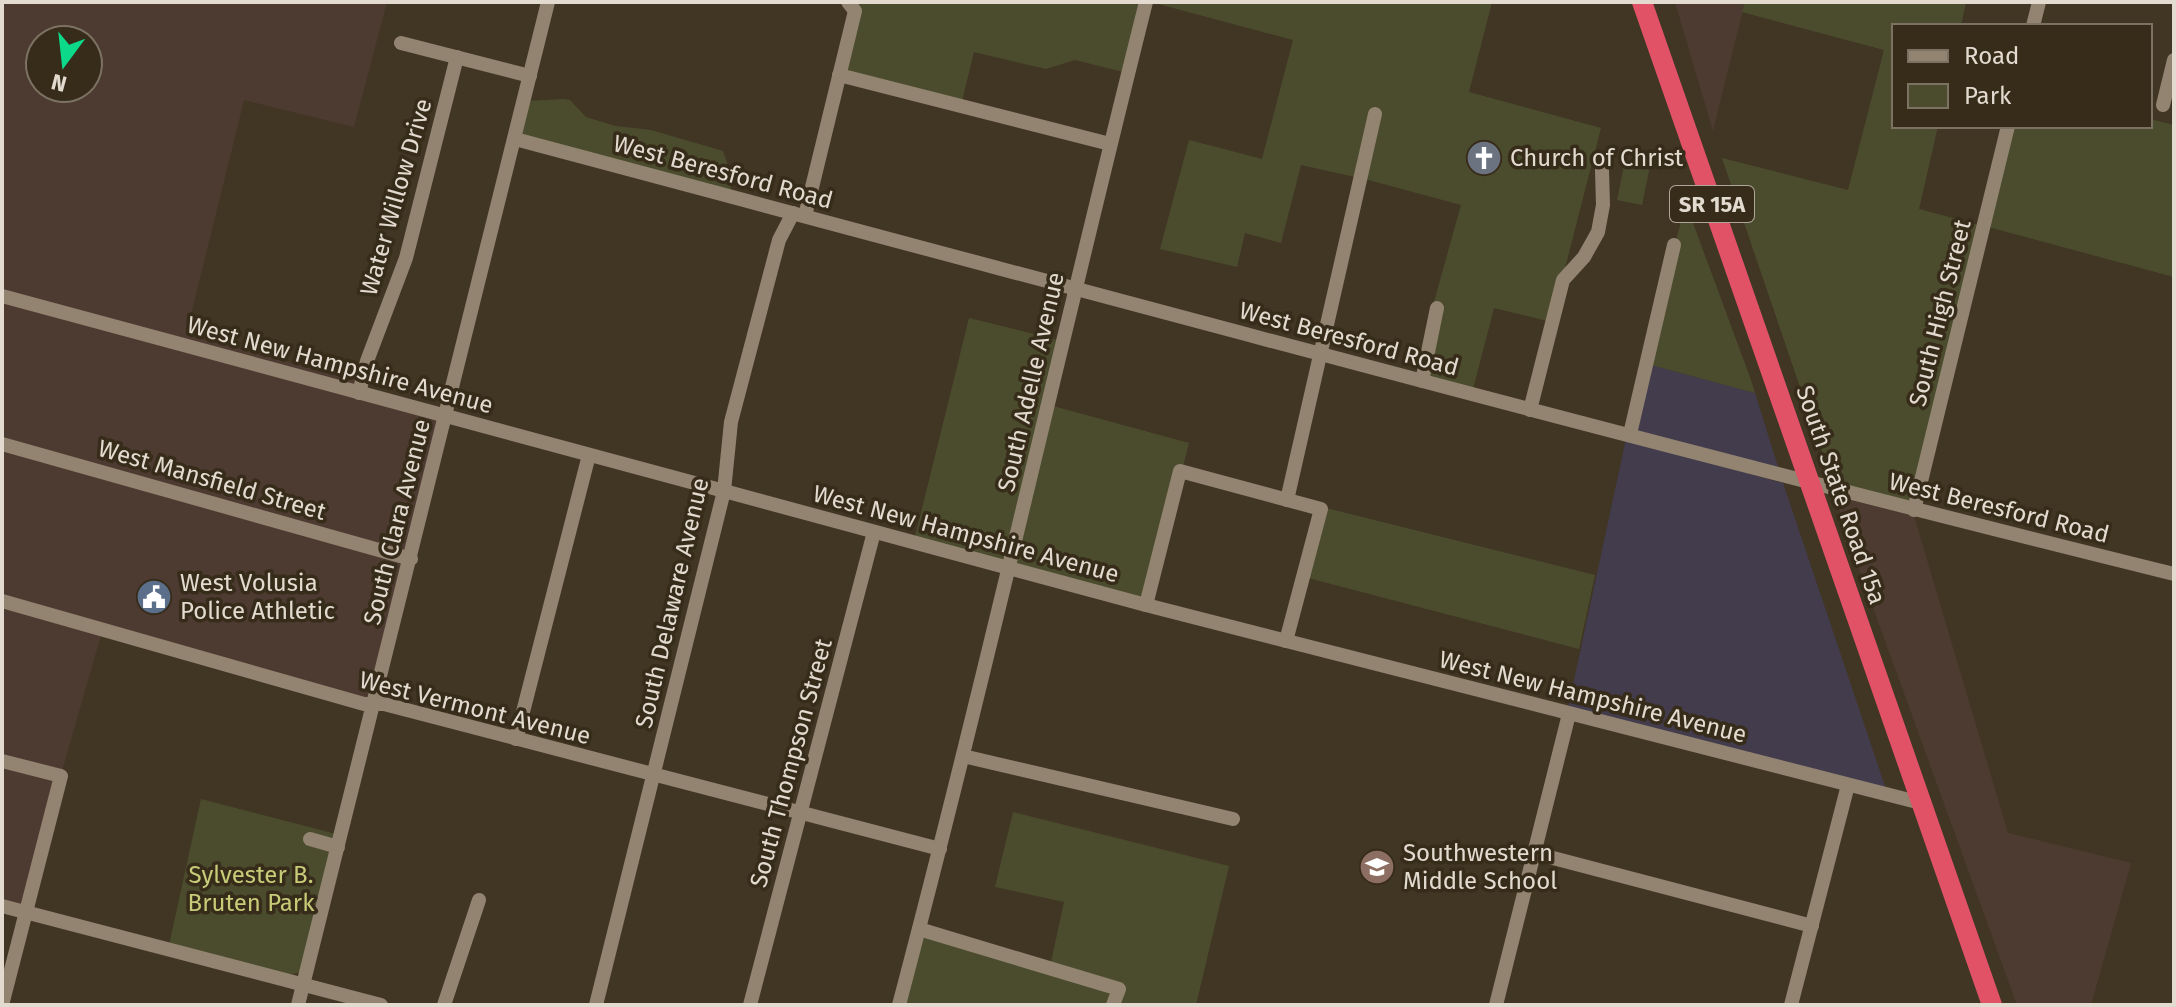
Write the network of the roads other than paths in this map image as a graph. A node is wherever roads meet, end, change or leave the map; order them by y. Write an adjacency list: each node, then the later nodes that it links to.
1 (548, 2): 11 (street, South Clara Avenue)
2 (1146, 2): 16 (street, South Adelle Avenue)
3 (1642, 2): 31 (highway, South State Road 15a / SR 15A)
4 (2039, 2): 6 (street)
5 (849, 4): 10 (street, South Delaware Avenue)
6 (2034, 24)
7 (401, 43): 8 (street)
8 (457, 57): 11 (street); 25 (street, Water Willow Drive)
9 (2174, 60): 12 (street)
10 (839, 75): 16 (street); 18 (street, South Delaware Avenue)
11 (530, 76): 15 (street, South Clara Avenue)
12 (2163, 105)
13 (1375, 114): 23 (street)
14 (2008, 128): 34 (street, South High Street)
15 (515, 139): 18 (street, West Beresford Road); 27 (street, South Clara Avenue)
16 (1110, 144): 20 (street, South Adelle Avenue)
17 (1602, 170): 26 (street)
18 (799, 214): 20 (street, West Beresford Road); 32 (street, South Delaware Avenue)
19 (1674, 245): 28 (street)
20 (1075, 289): 23 (street, West Beresford Road); 37 (street, South Adelle Avenue)
21 (2, 296): 25 (street, West New Hampshire Avenue)
22 (1437, 308): 24 (street)
23 (1318, 354): 24 (street, West Beresford Road); 33 (street)
24 (1422, 381): 26 (street, West Beresford Road)
25 (359, 393): 27 (street, West New Hampshire Avenue)
26 (1530, 410): 28 (street, West Beresford Road)
27 (446, 416): 30 (street, West New Hampshire Avenue); 36 (street, South Clara Avenue)
28 (1630, 434): 31 (street, West Beresford Road)
29 (2, 444): 36 (street, West Mansfield Street)
30 (589, 455): 32 (street, West New Hampshire Avenue); 44 (street)
31 (1810, 484): 34 (street, West Beresford Road); 49 (highway, South State Road 15a / SR 15A)
32 (724, 491): 35 (street, West New Hampshire Avenue); 47 (street, South Delaware Avenue)
33 (1287, 500): 40 (street); 41 (street)
34 (1914, 510): 38 (street, West Beresford Road)
35 (874, 532): 37 (street, West New Hampshire Avenue); 50 (street, South Thompson Street)
36 (411, 559): 42 (street, South Clara Avenue)
37 (1010, 568): 40 (street, West New Hampshire Avenue); 45 (street, South Adelle Avenue)
38 (2174, 574)
39 (2, 601): 42 (street, West Vermont Avenue)
40 (1146, 605): 41 (street, West New Hampshire Avenue)
41 (1286, 641): 43 (street, West New Hampshire Avenue)
42 (374, 704): 44 (street, West Vermont Avenue); 53 (street, South Clara Avenue)
43 (1569, 714): 48 (street, West New Hampshire Avenue); 55 (street)
44 (516, 739): 47 (street, West Vermont Avenue)
45 (963, 756): 51 (street); 54 (street, South Adelle Avenue)
46 (2, 761): 58 (street)
47 (654, 775): 50 (street, West Vermont Avenue); 66 (street, South Delaware Avenue)
48 (1848, 785): 49 (street, West New Hampshire Avenue); 59 (street)
49 (1921, 803): 72 (highway, South State Road 15a / SR 15A)
50 (802, 813): 54 (street, West Vermont Avenue); 67 (street, South Thompson Street)
51 (1233, 819)
52 (310, 839): 53 (street)
53 (338, 847): 61 (street, South Clara Avenue)
54 (940, 849): 60 (street, South Adelle Avenue)
55 (1534, 853): 59 (street); 70 (street)
56 (479, 900): 65 (street)
57 (2, 906): 58 (street)
58 (26, 912): 61 (street); 62 (street)
59 (1812, 926): 71 (street)
60 (919, 929): 68 (street, South Adelle Avenue); 69 (street)
61 (304, 984): 63 (street, South Clara Avenue); 64 (street)
62 (2, 1005)
63 (298, 1005)
64 (381, 1005)
65 (444, 1005)
66 (596, 1005)
67 (750, 1005)
68 (899, 1005)
69 (1113, 1005)
70 (1496, 1005)
71 (1791, 1005)
72 (1992, 1005)

